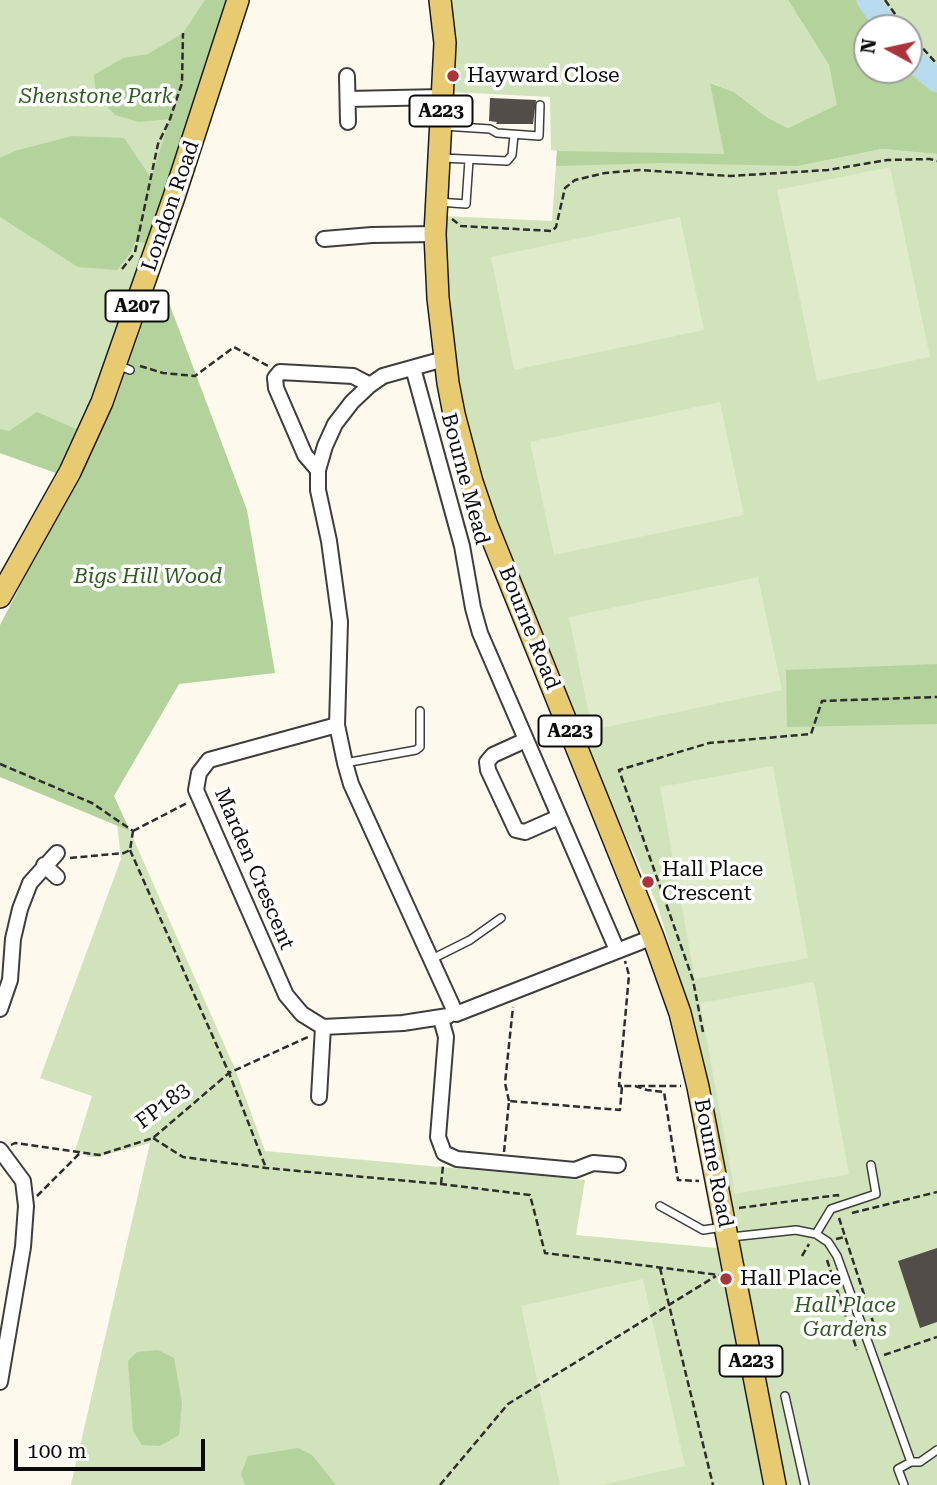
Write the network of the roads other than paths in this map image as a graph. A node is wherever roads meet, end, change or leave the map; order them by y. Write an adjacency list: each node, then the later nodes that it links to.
1 (239, 0): 19 (main road, London Road / A207)
2 (440, 0): 4 (main road, Bourne Road / A223)
3 (347, 76): 5 (street)
4 (442, 97): 5 (street); 8 (main road, Bourne Road / A223)
5 (348, 99): 7 (street)
6 (540, 105): 9 (lane)
7 (348, 122)
8 (440, 126): 9 (lane); 10 (main road, Bourne Road / A223)
9 (514, 135): 11 (lane)
10 (438, 158): 11 (lane); 12 (main road, Bourne Road / A223)
11 (469, 160): 12 (lane)
12 (435, 202): 13 (main road, Bourne Road / A223)
13 (435, 234): 14 (street); 15 (main road, Bourne Road / A223)
14 (324, 239)
15 (444, 359): 16 (street); 29 (main road, Bourne Road / A223)
16 (413, 368): 17 (street); 22 (street, Bourne Mead)
17 (370, 385): 18 (street); 18 (street)
18 (318, 470): 21 (street)
19 (0, 597)
20 (420, 711): 23 (lane)
21 (337, 725): 23 (street); 35 (street, Marden Crescent)
22 (526, 740): 24 (street, Bourne Mead); 24 (street)
23 (345, 763): 31 (street)
24 (559, 817): 30 (street, Bourne Mead)
25 (57, 853): 26 (street)
26 (44, 865): 27 (street); 32 (street)
27 (58, 877)
28 (501, 918): 31 (lane)
29 (653, 937): 30 (street); 41 (main road, Bourne Road / A223)
30 (619, 949): 33 (street)
31 (432, 959): 33 (street)
32 (0, 1009)
33 (456, 1014): 34 (street)
34 (441, 1019): 35 (street); 38 (street)
35 (323, 1027): 36 (street)
36 (319, 1097)
37 (1, 1150): 43 (street)
38 (618, 1165)
39 (871, 1165): 42 (lane)
40 (660, 1206): 41 (lane)
41 (726, 1232): 42 (lane); 48 (main road, Bourne Road / A223)
42 (814, 1237): 46 (lane)
43 (0, 1382)
44 (785, 1396): 47 (lane)
45 (937, 1450): 46 (lane)
46 (911, 1462): 49 (lane)
47 (805, 1484)
48 (775, 1485)
49 (904, 1485)

